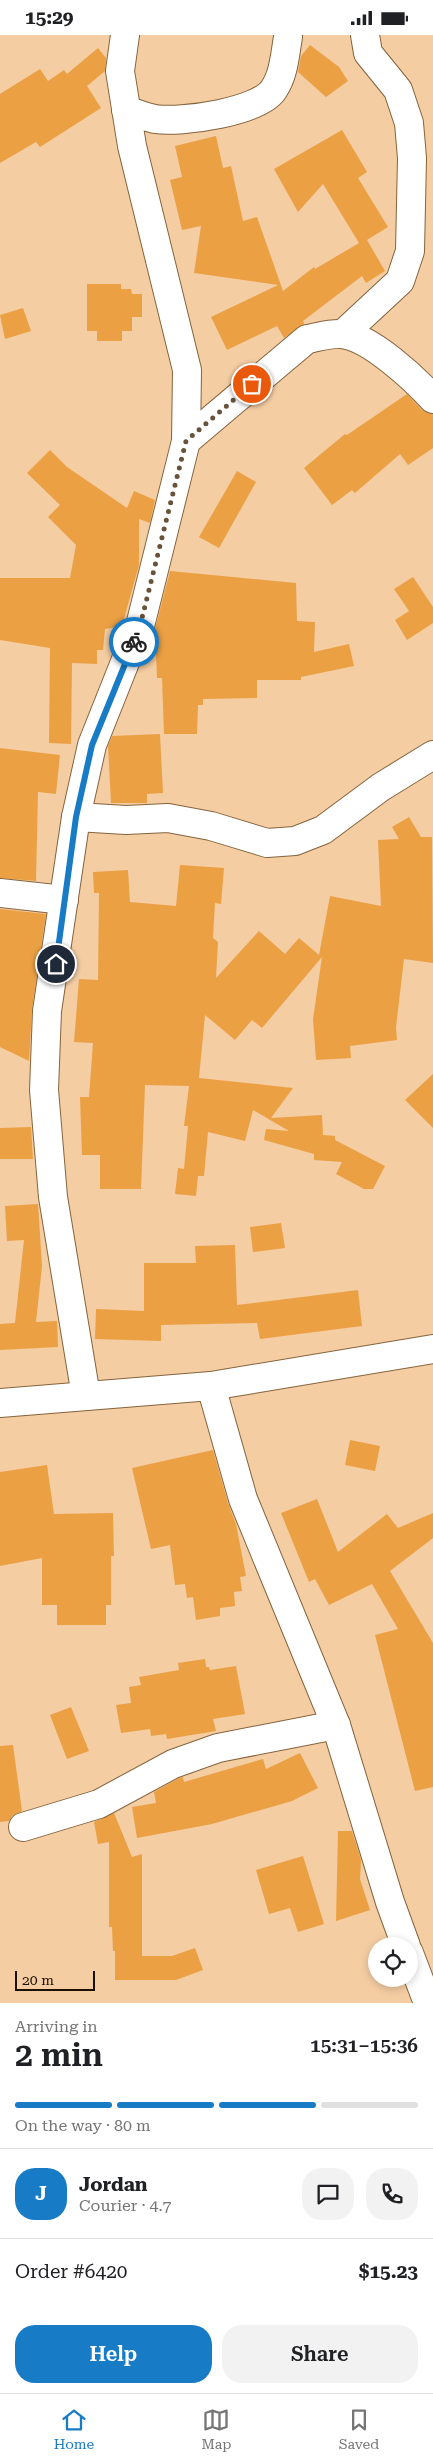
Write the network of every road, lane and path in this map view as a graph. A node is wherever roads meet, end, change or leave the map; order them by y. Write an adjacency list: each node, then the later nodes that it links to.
1 (125, 35): 4 (street)
2 (365, 35): 5 (street)
3 (288, 37): 4 (street)
4 (126, 110): 7 (street)
5 (343, 334): 6 (street); 7 (street)
6 (433, 399)
7 (186, 441): 9 (street)
8 (433, 755): 9 (street)
9 (76, 817): 11 (street)
10 (0, 893): 11 (street)
11 (64, 900): 14 (street)
12 (433, 1349): 13 (street)
13 (211, 1386): 14 (street); 16 (street)
14 (86, 1396): 15 (street)
15 (0, 1403)
16 (336, 1725): 17 (street); 18 (street)
17 (23, 1827)
18 (403, 1937)
19 (418, 1977): 20 (street)
20 (428, 2003)

